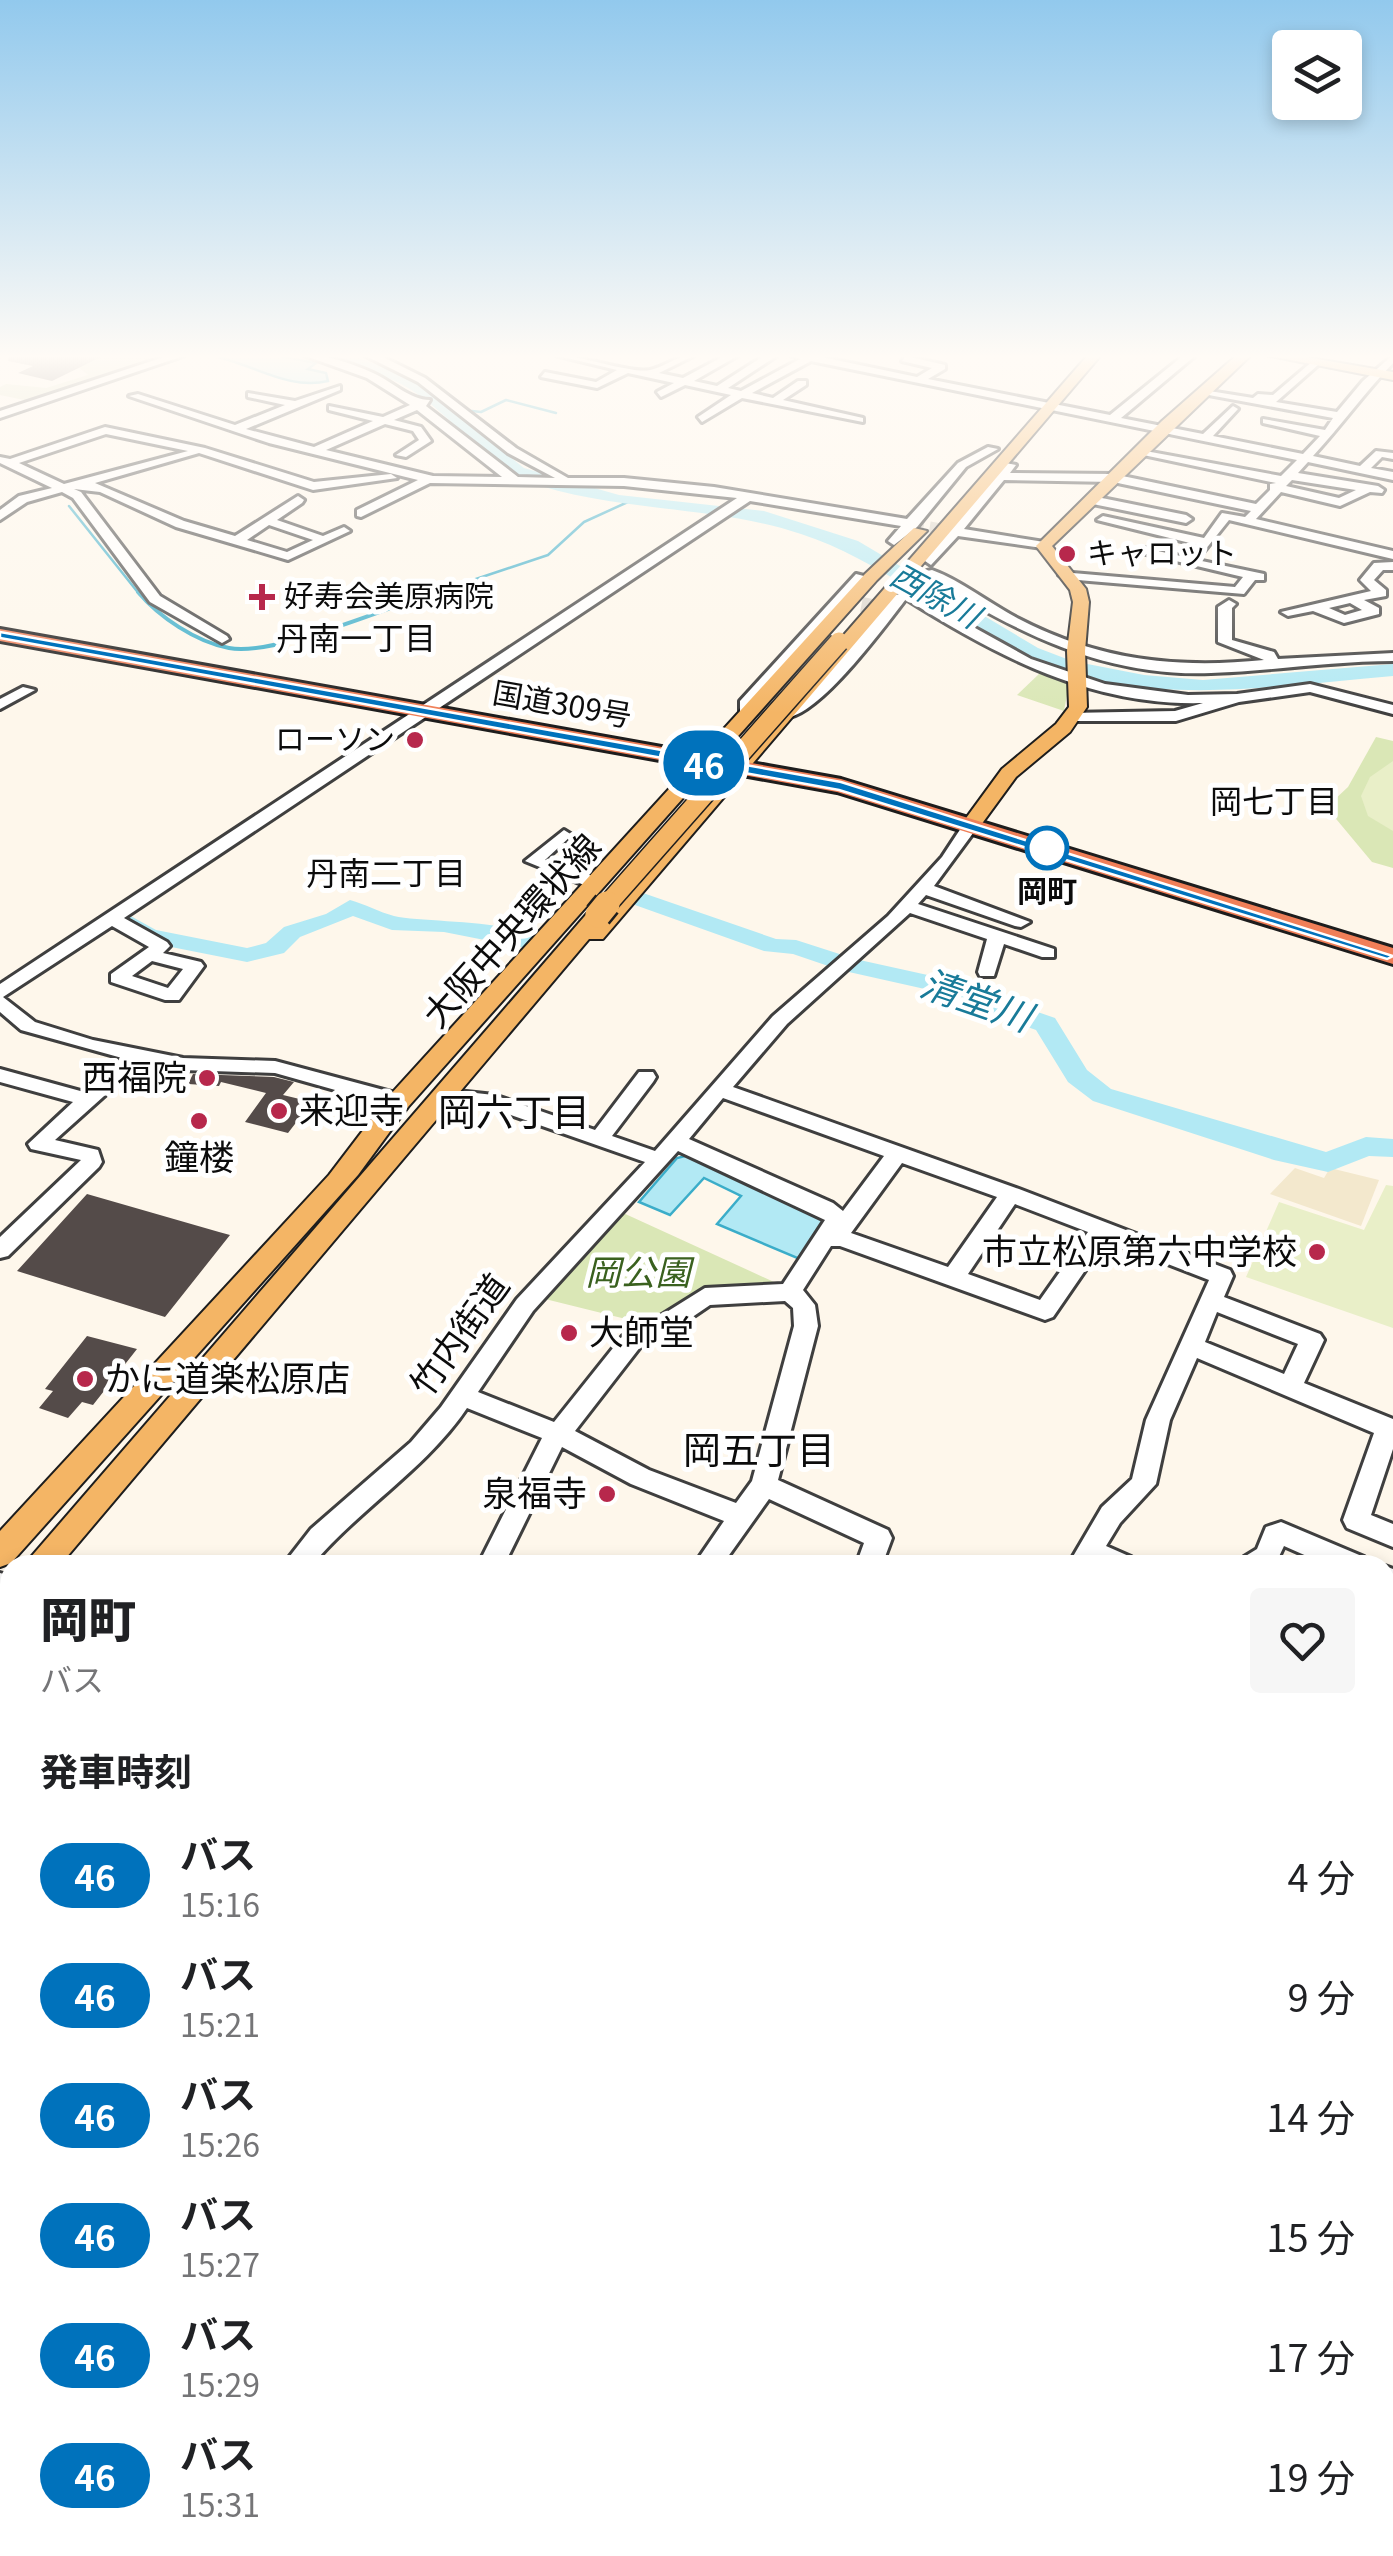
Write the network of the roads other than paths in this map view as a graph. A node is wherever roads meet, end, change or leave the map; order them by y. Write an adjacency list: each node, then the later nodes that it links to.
1 (34, 474): 23 (street)
2 (107, 474): 21 (street)
3 (277, 474): 16 (street)
4 (409, 474): 14 (street)
5 (509, 474): 19 (street)
6 (558, 474): 20 (street)
7 (966, 474): 36 (main road)
8 (994, 474): 38 (main road)
9 (1116, 474): 15 (main road)
10 (1225, 474): 31 (street)
11 (1251, 474): 17 (street)
12 (1287, 474): 17 (street)
13 (1004, 476): 15 (street); 38 (street)
14 (424, 478): 16 (street); 18 (street); 30 (street)
15 (1112, 478): 28 (main road); 31 (street)
16 (357, 481): 22 (street)
17 (1280, 481): 17 (street); 31 (street)
18 (459, 482): 19 (street); 25 (street)
19 (519, 482): 20 (street)
20 (574, 482): 27 (street)
21 (83, 484): 23 (street); 40 (street)
22 (380, 486)
23 (66, 489): 29 (street); 59 (street)
24 (0, 496): 29 (street)
25 (434, 498)
26 (298, 500): 35 (street)
27 (745, 500): 36 (street); 67 (street)
28 (1092, 500): 33 (street); 43 (main road)
29 (17, 503): 32 (street)
30 (360, 513)
31 (1252, 514): 42 (street); 44 (street)
32 (0, 516)
33 (1186, 519)
34 (1102, 520): 39 (street)
35 (269, 521): 40 (street); 41 (street)
36 (914, 526): 45 (main road)
37 (344, 531): 41 (street)
38 (950, 532): 43 (street); 45 (main road)
39 (1163, 532): 42 (street); 47 (street)
40 (238, 540): 41 (street)
41 (324, 540)
42 (1208, 542): 46 (street)
43 (1044, 546): 50 (main road)
44 (1393, 555)
45 (911, 560): 51 (main road); 51 (main road); 60 (street)
46 (1187, 562): 47 (street); 49 (street)
47 (1132, 564): 50 (street); 52 (street)
48 (1393, 566): 53 (street)
49 (1211, 567): 52 (street); 52 (street)
50 (1066, 575): 60 (main road)
51 (889, 584): 63 (street); 70 (main road); 71 (main road); 77 (main road, 大阪中央環状線, bridge)
52 (1192, 586)
53 (1355, 601): 55 (street); 55 (street)
54 (1229, 604): 62 (street)
55 (1312, 606): 56 (street)
56 (1288, 612)
57 (0, 627): 67 (highway, 国道309号)
58 (0, 636): 67 (highway, 国道309号)
59 (222, 639)
60 (1076, 653): 62 (street); 63 (main road)
61 (1393, 657): 62 (street)
62 (1272, 663)
63 (1080, 682): 65 (street); 69 (main road)
64 (28, 690): 66 (street)
65 (1237, 698): 68 (street); 69 (street)
66 (0, 706)
67 (428, 709): 70 (highway, 国道309号); 78 (street)
68 (1393, 710)
69 (1074, 716): 72 (main road)
70 (706, 759): 71 (highway, 国道309号); 74 (main road)
71 (745, 765): 72 (highway, 国道309号); 91 (main road)
72 (976, 821): 75 (street); 81 (highway, 国道309号); 84 (highway, 国道309号)
73 (564, 835): 74 (street)
74 (596, 883): 93 (main road)
75 (923, 888): 76 (street); 79 (street)
76 (907, 906): 80 (street); 90 (street)
77 (592, 912): 94 (main road, 大阪中央環状線); 99 (main road, 大阪中央環状線)
78 (116, 922): 83 (street); 86 (street)
79 (1021, 922)
80 (997, 936): 82 (street); 85 (street)
81 (1393, 945)
82 (1048, 953)
83 (149, 954)
84 (1393, 956)
85 (987, 972)
86 (3, 992): 87 (street)
87 (139, 1054): 92 (street); 93 (street)
88 (0, 1075): 92 (street)
89 (646, 1077): 95 (street)
90 (720, 1090): 96 (street, 竹内街道); 97 (street)
91 (455, 1094): 94 (main road); 95 (street)
92 (90, 1100): 103 (street)
93 (399, 1101): 99 (main road)
94 (414, 1128): 116 (main road, 大阪中央環状線)
95 (599, 1139): 98 (street)
96 (677, 1142): 98 (street, 竹内街道); 104 (street)
97 (896, 1154): 100 (street); 102 (street)
98 (660, 1160): 110 (street, 竹内街道)
99 (338, 1182): 115 (main road, 大阪中央環状線)
100 (1011, 1194): 101 (street); 105 (street)
101 (1101, 1230): 105 (street); 107 (street)
102 (837, 1236): 104 (street); 105 (street)
103 (0, 1250)
104 (810, 1262): 106 (street)
105 (954, 1278)
106 (790, 1292): 111 (street); 112 (street)
107 (1212, 1300): 108 (street); 109 (street)
108 (1190, 1346): 109 (street); 121 (street)
109 (1290, 1387): 114 (street)
110 (463, 1396): 111 (street); 117 (street, 竹内街道)
111 (558, 1434): 113 (street); 118 (street)
112 (764, 1485): 113 (street); 120 (street)
113 (743, 1516): 119 (street)
114 (1393, 1536)
115 (0, 1552)
116 (49, 1555)
117 (305, 1555)
118 (496, 1555)
119 (714, 1555)
120 (872, 1555)
121 (1085, 1555)
122 (1268, 1555): 123 (street)
123 (1332, 1555)

